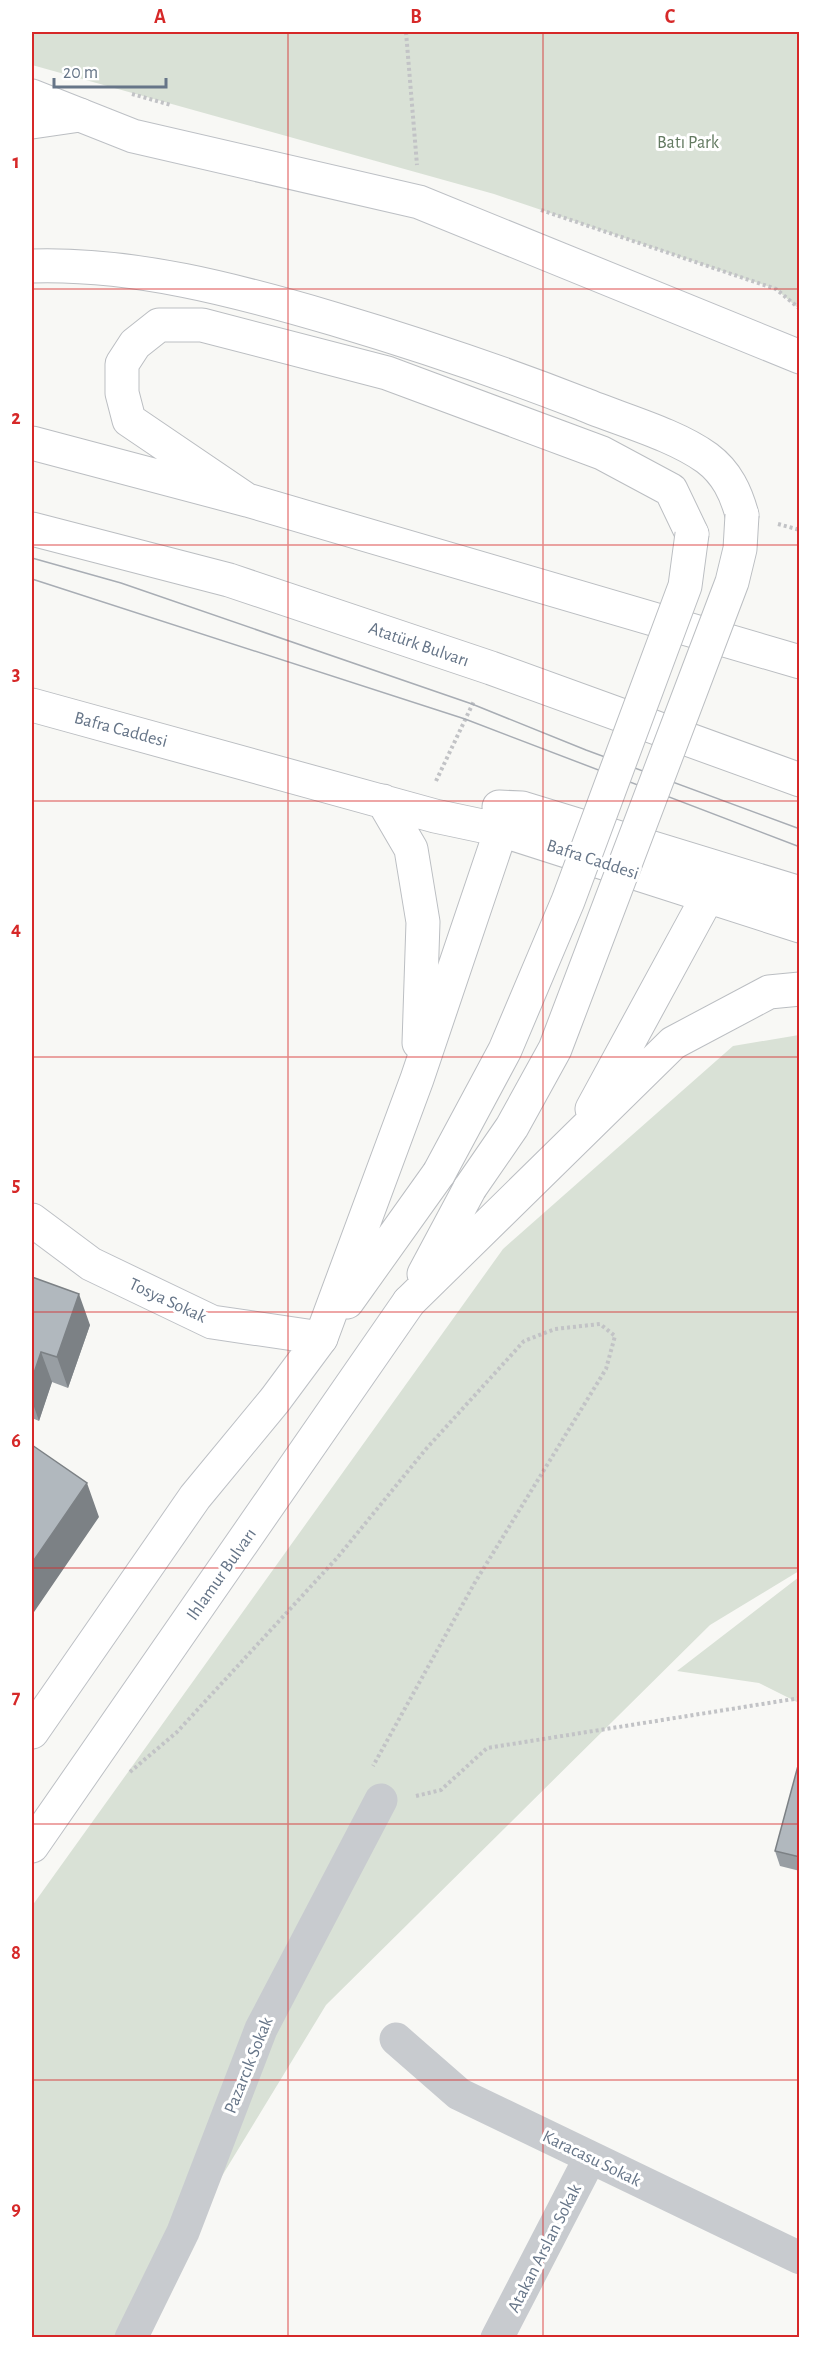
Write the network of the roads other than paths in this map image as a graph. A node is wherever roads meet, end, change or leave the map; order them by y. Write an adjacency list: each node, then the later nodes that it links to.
1 (32, 96): 2 (main road)
2 (80, 115): 3 (main road); 5 (main road)
3 (32, 123)
4 (32, 267): 22 (main road, bridge)
5 (800, 357)
6 (32, 443): 7 (main road)
7 (247, 500): 9 (main road); 23 (main road, bridge)
8 (32, 530): 11 (main road, Atatürk Bulvarı)
9 (800, 662)
10 (32, 705): 12 (main road, Bafra Caddesi)
11 (800, 780)
12 (383, 801): 13 (main road, Bafra Caddesi); 13 (main road, Bafra Caddesi); 19 (main road)
13 (511, 819): 14 (main road, Bafra Caddesi); 16 (main road, Bafra Caddesi); 19 (main road)
14 (699, 862): 15 (main road, Bafra Caddesi); 16 (main road)
15 (800, 893)
16 (708, 896): 17 (main road, Bafra Caddesi); 20 (main road)
17 (800, 926)
18 (800, 989): 20 (main road)
19 (417, 1079): 23 (main road)
20 (575, 1139): 22 (main road)
21 (32, 1220): 23 (main road, Tosya Sokak)
22 (409, 1302): 26 (main road, Ihlamur Bulvarı)
23 (321, 1338): 24 (main road)
24 (32, 1732)
25 (381, 1800): 30 (street, Pazarcık Sokak)
26 (32, 1846)
27 (396, 2039): 28 (street, Karacasu Sokak)
28 (590, 2158): 29 (street, Karacasu Sokak); 31 (street, Atakan Arslan Sokak)
29 (800, 2258)
30 (131, 2337)
31 (497, 2337)

